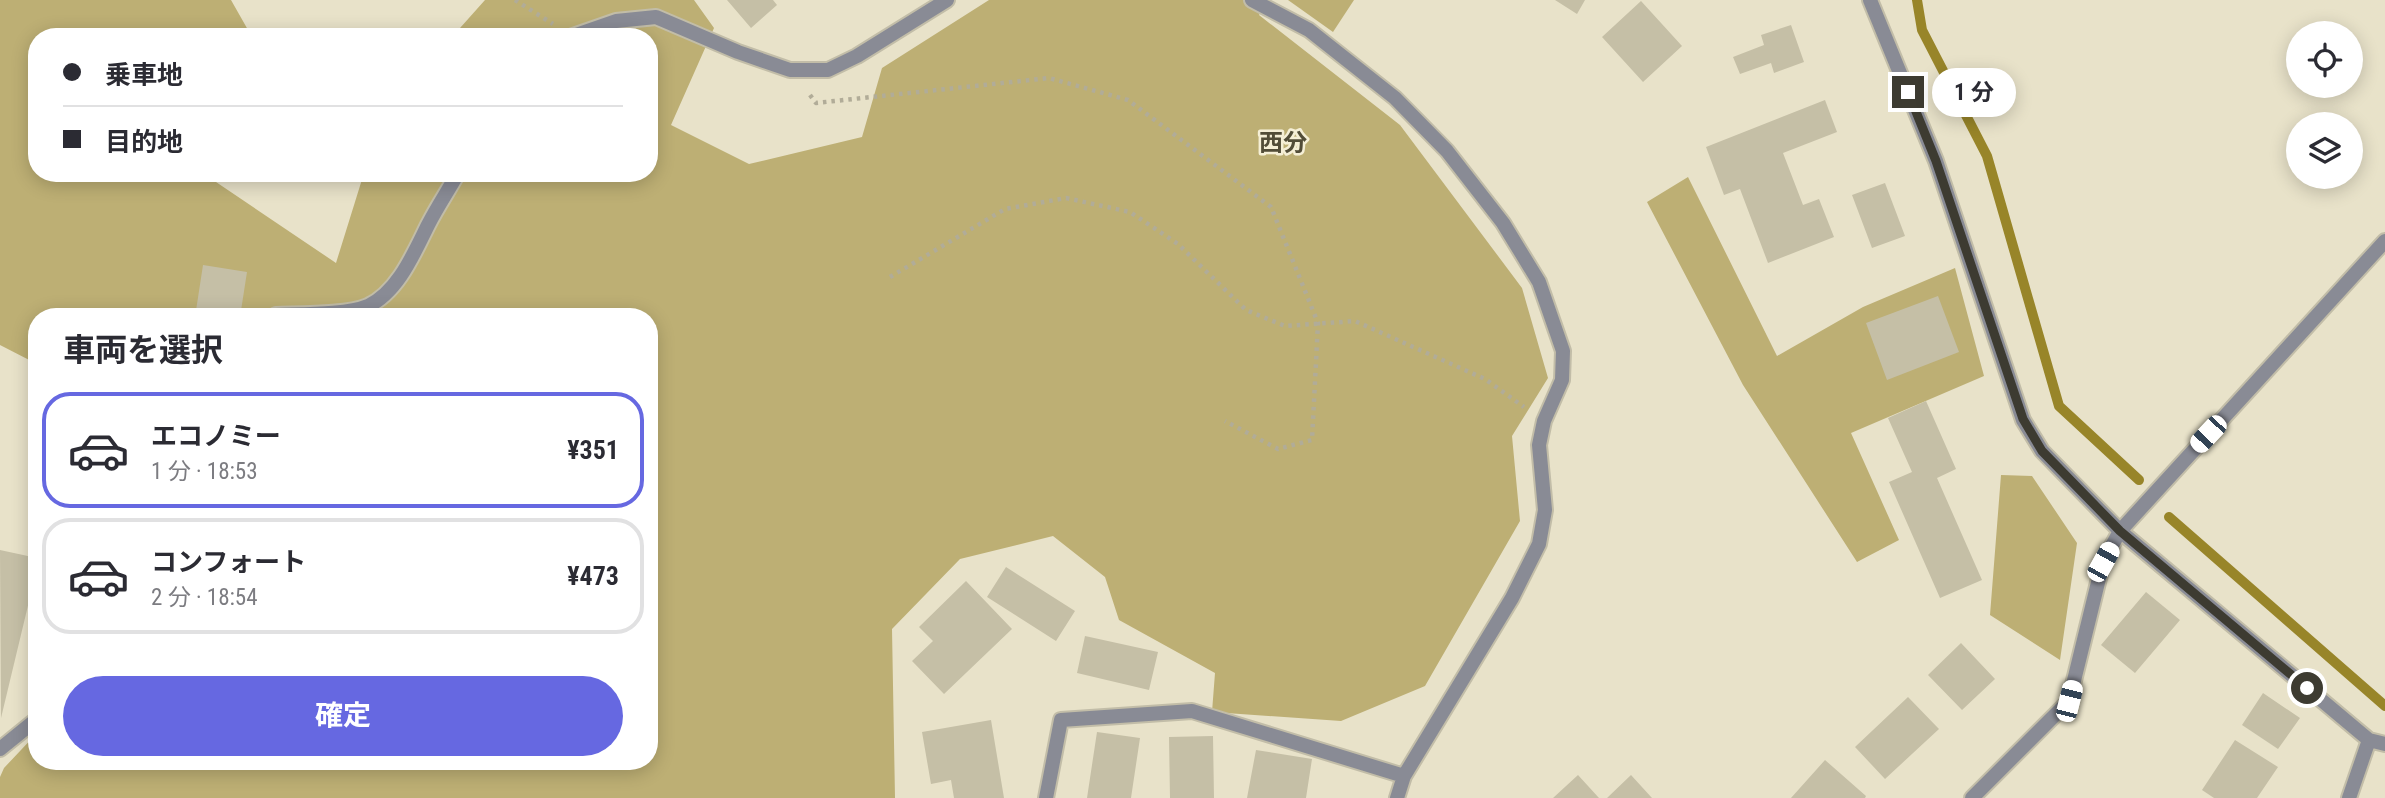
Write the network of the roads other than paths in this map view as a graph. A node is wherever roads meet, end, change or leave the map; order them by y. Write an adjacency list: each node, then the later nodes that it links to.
1 (947, 0): 4 (street)
2 (1252, 0): 13 (street)
3 (1870, 0): 8 (street)
4 (595, 28)
5 (453, 182): 7 (street)
6 (2385, 241): 8 (street)
7 (356, 308)
8 (2120, 531): 10 (street); 16 (street)
9 (28, 726): 12 (street)
10 (2369, 740): 11 (street); 17 (street)
11 (2385, 744)
12 (0, 749)
13 (1404, 776): 14 (street); 15 (street)
14 (1046, 798)
15 (1397, 798)
16 (1972, 798)
17 (2349, 798)

